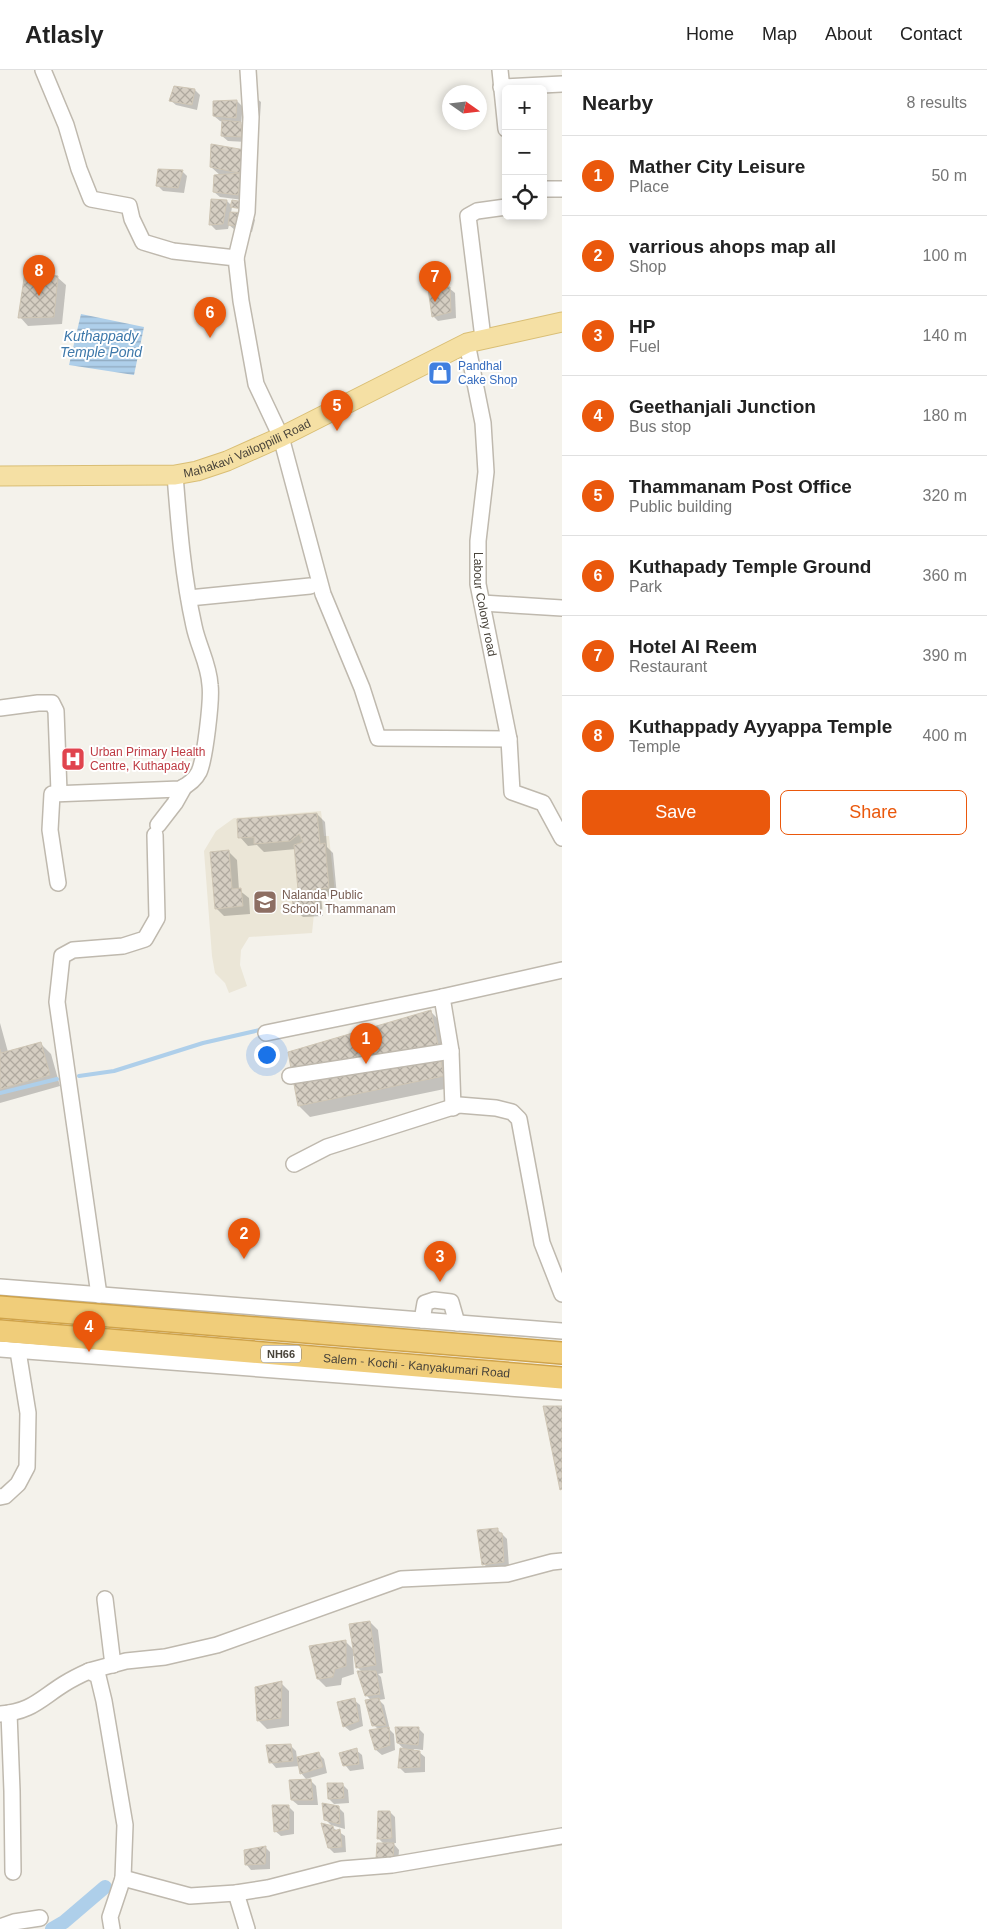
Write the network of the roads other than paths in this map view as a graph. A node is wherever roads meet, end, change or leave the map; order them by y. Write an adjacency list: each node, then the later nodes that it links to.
1 (43, 70): 10 (street)
2 (248, 70): 10 (street)
3 (500, 70): 6 (street)
4 (562, 84): 5 (street)
5 (542, 85)
6 (502, 87)
7 (562, 188): 8 (street)
8 (547, 189)
9 (502, 208): 12 (street, Labour Colony road)
10 (236, 258): 13 (street)
11 (562, 322): 12 (main road, Mahakavi Vailoppilli Road)
12 (475, 341): 13 (main road, Mahakavi Vailoppilli Road); 18 (street, Labour Colony road)
13 (281, 437): 14 (main road, Mahakavi Vailoppilli Road); 21 (street)
14 (175, 475): 15 (main road, Mahakavi Vailoppilli Road); 17 (street)
15 (0, 476)
16 (310, 586): 17 (street)
17 (189, 598): 22 (street)
18 (482, 603): 19 (street); 21 (street, Labour Colony road)
19 (562, 608)
20 (0, 708): 23 (street)
21 (509, 739): 24 (street, Labour Colony road)
22 (184, 787): 23 (street); 35 (street)
23 (59, 792): 25 (street)
24 (562, 838)
25 (58, 883)
26 (562, 970): 27 (street)
27 (442, 997): 28 (street); 29 (street)
28 (266, 1033)
29 (451, 1051): 30 (street); 31 (street)
30 (290, 1076)
31 (454, 1108): 32 (street); 34 (street)
32 (294, 1164)
33 (0, 1287): 35 (street)
34 (562, 1294)
35 (99, 1295): 37 (street)
36 (0, 1307): 42 (highway, Salem - Kochi - Kanyakumari Road / NH66)
37 (422, 1320): 38 (street); 39 (street)
38 (439, 1322): 39 (street); 42 (street)
39 (457, 1323): 41 (street)
40 (0, 1331): 46 (highway, Salem - Kochi - Kanyakumari Road / NH66)
41 (562, 1331)
42 (437, 1342): 45 (highway, Salem - Kochi - Kanyakumari Road / NH66)
43 (0, 1349): 44 (street)
44 (18, 1351): 46 (street); 49 (street)
45 (562, 1353)
46 (285, 1363): 47 (highway, Salem - Kochi - Kanyakumari Road / NH66); 48 (street)
47 (562, 1378)
48 (562, 1392)
49 (0, 1497)
50 (562, 1560): 52 (street)
51 (105, 1599): 52 (street)
52 (112, 1664): 53 (street)
53 (89, 1671): 54 (street); 57 (street)
54 (5, 1714): 56 (street)
55 (562, 1836): 58 (street)
56 (13, 1872)
57 (123, 1878): 58 (street); 61 (street)
58 (236, 1893): 62 (street)
59 (40, 1918): 60 (street)
60 (0, 1928)
61 (112, 1929)
62 (247, 1929)

